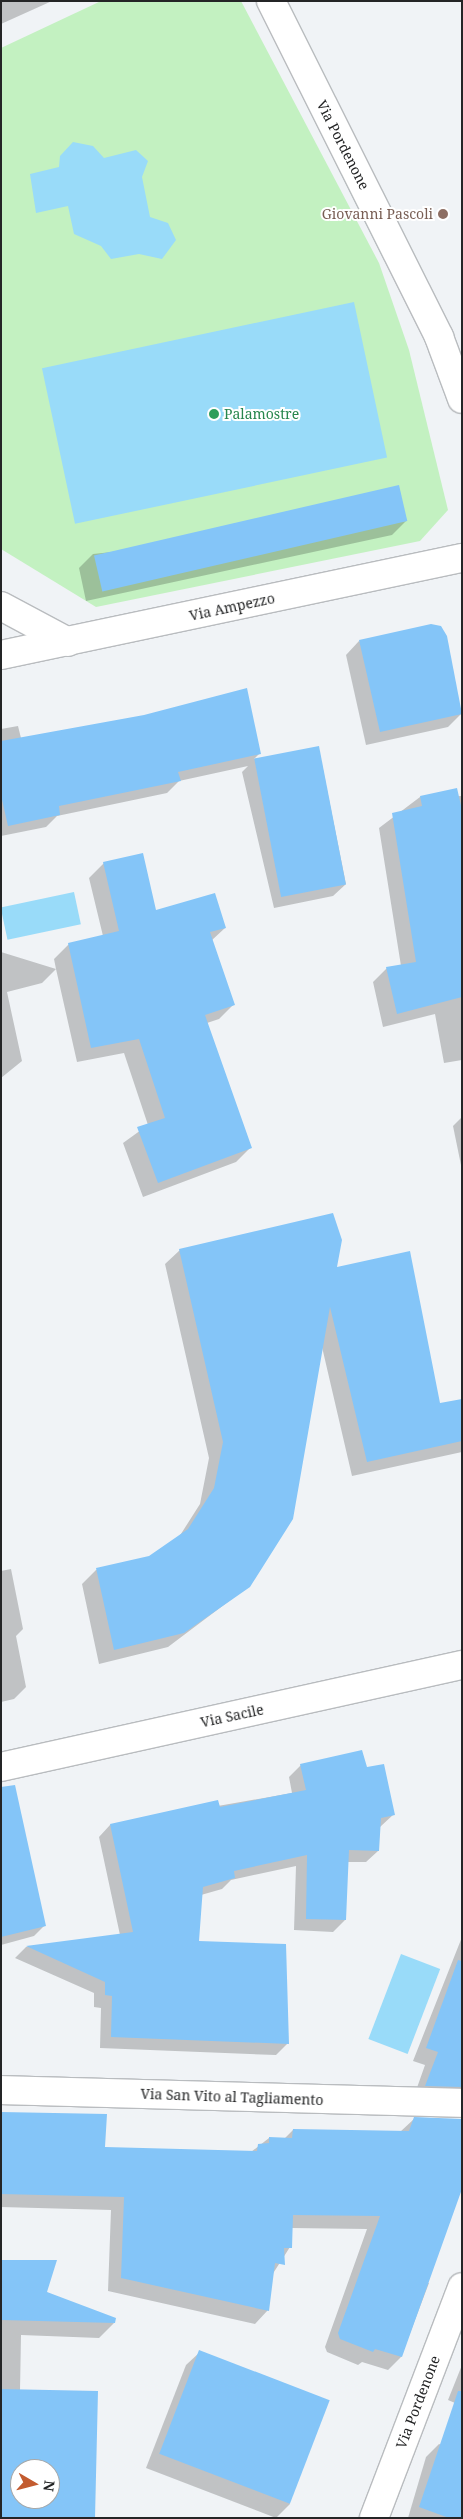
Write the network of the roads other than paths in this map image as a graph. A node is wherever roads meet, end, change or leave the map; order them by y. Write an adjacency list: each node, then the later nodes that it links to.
1 (271, 1): 2 (street, Via Pordenone)
2 (462, 399)
3 (462, 558): 5 (street, Via Ampezzo)
4 (1, 606): 5 (street)
5 (68, 642): 6 (street, Via Ampezzo)
6 (1, 655)
7 (462, 1665): 8 (street, Via Sacile)
8 (1, 1767)
9 (1, 2090): 10 (street, Via San Vito al Tagliamento)
10 (462, 2103)
11 (462, 2286): 12 (street, Via Pordenone)
12 (374, 2518)

